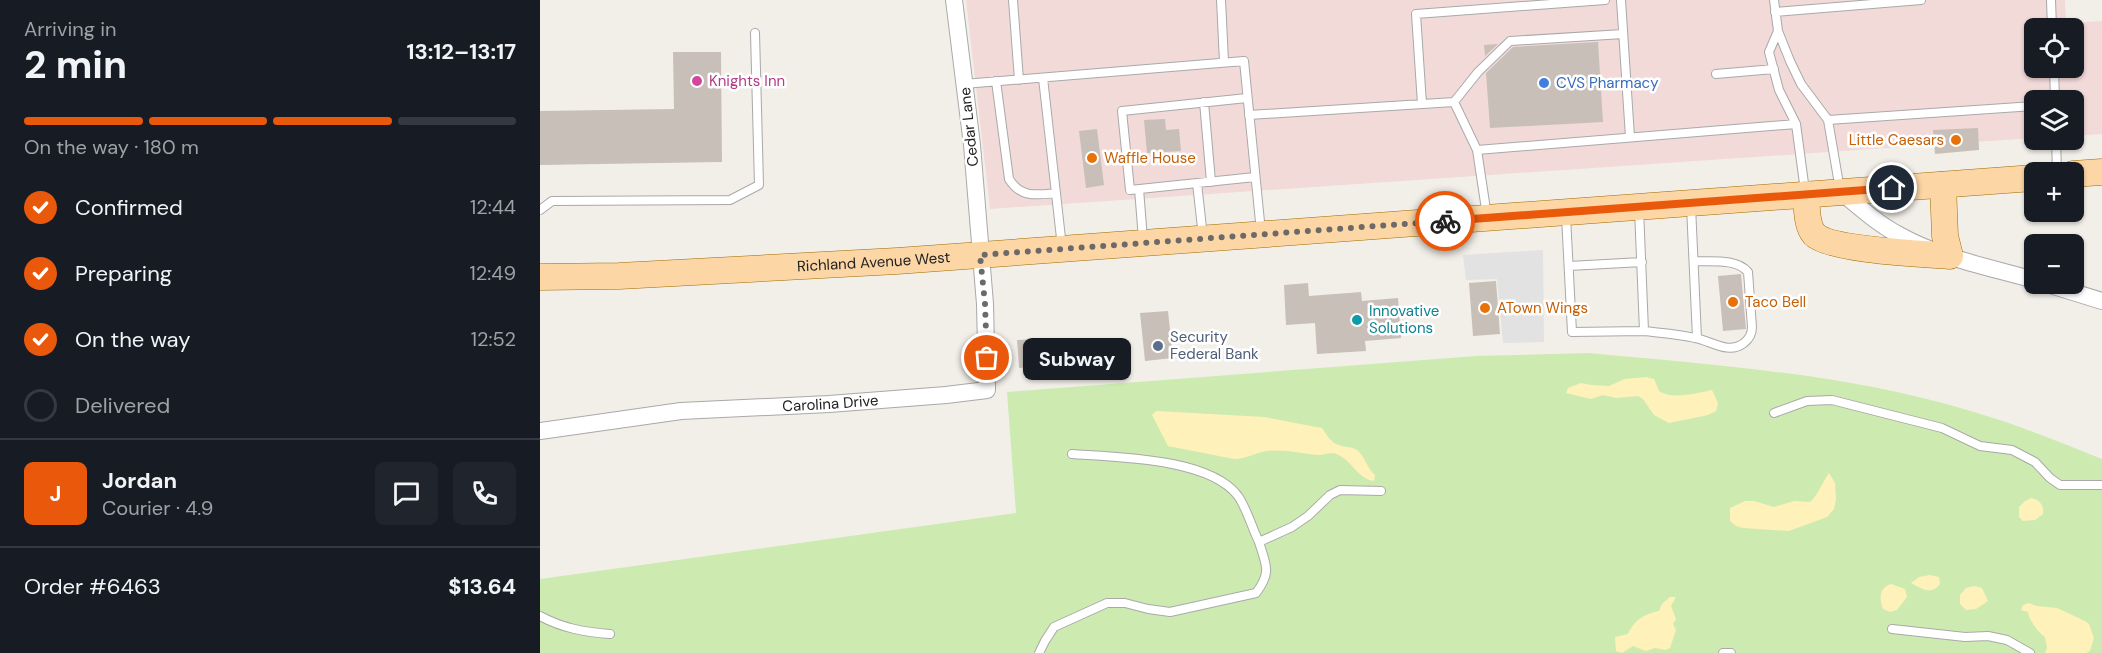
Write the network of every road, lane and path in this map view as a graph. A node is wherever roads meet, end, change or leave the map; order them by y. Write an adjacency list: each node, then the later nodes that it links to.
1 (954, 0): 20 (street, Cedar Lane)
2 (1013, 0): 18 (lane)
3 (1221, 0): 14 (lane)
4 (1605, 0): 24 (lane)
5 (1621, 0): 13 (lane)
6 (1774, 0): 9 (lane)
7 (1921, 0): 9 (lane)
8 (2052, 0): 10 (lane)
9 (1776, 12): 11 (lane)
10 (2052, 18)
11 (1778, 31): 15 (lane); 27 (lane)
12 (754, 33): 44 (lane)
13 (1623, 34): 23 (lane); 29 (lane)
14 (1224, 62): 17 (lane); 21 (lane)
15 (1774, 69): 16 (lane); 28 (lane)
16 (1716, 74)
17 (1043, 78): 18 (lane); 40 (lane)
18 (1019, 80): 19 (lane)
19 (996, 81): 20 (lane); 40 (lane)
20 (964, 84): 51 (street, Cedar Lane)
21 (1247, 98): 22 (lane); 26 (lane)
22 (1204, 102): 35 (lane); 38 (lane)
23 (1454, 102): 24 (lane); 30 (lane)
24 (1422, 104): 26 (lane)
25 (2024, 107): 27 (lane)
26 (1249, 115): 33 (lane)
27 (1828, 120): 39 (lane)
28 (1796, 124): 29 (lane); 41 (lane)
29 (1630, 137): 30 (lane)
30 (1477, 150): 46 (lane)
31 (2102, 172): 32 (main road)
32 (2084, 173)
33 (1255, 177): 35 (lane); 47 (lane)
34 (2024, 179): 37 (main road, Richland Avenue West)
35 (1211, 182): 36 (lane)
36 (1197, 183): 38 (lane); 48 (lane)
37 (1943, 185): 39 (main road, Richland Avenue West); 52 (main road)
38 (1139, 189): 49 (lane)
39 (1840, 191): 41 (main road, Richland Avenue West); 52 (street)
40 (1056, 193): 50 (lane)
41 (1806, 194): 42 (main road, Richland Avenue West); 52 (main road)
42 (1691, 202): 43 (main road, Richland Avenue West); 53 (lane)
43 (1639, 207): 45 (main road, Richland Avenue West); 54 (lane)
44 (540, 210)
45 (1566, 212): 46 (main road, Richland Avenue West); 55 (lane)
46 (1487, 219): 47 (main road, Richland Avenue West)
47 (1261, 234): 48 (main road, Richland Avenue West)
48 (1203, 238): 49 (main road, Richland Avenue West)
49 (1143, 242): 50 (main road, Richland Avenue West)
50 (1062, 249): 51 (main road, Richland Avenue West)
51 (980, 255): 56 (main road, Richland Avenue West); 63 (street, Carolina Drive)
52 (1950, 256): 57 (street)
53 (1694, 261): 61 (lane); 61 (lane)
54 (1642, 262): 55 (lane); 60 (lane)
55 (1569, 266): 60 (lane)
56 (540, 277)
57 (2024, 277)
58 (2079, 294): 59 (street)
59 (2102, 301)
60 (1644, 331): 61 (lane)
61 (1697, 338)
62 (1774, 413): 65 (lane)
63 (540, 431)
64 (1072, 454): 67 (lane)
65 (2102, 485)
66 (1382, 491): 67 (lane)
67 (1259, 542): 71 (lane)
68 (540, 616): 70 (lane)
69 (1892, 630): 74 (lane)
70 (610, 634)
71 (1040, 653)
72 (1723, 653): 73 (lane)
73 (1731, 653)
74 (2030, 653)

